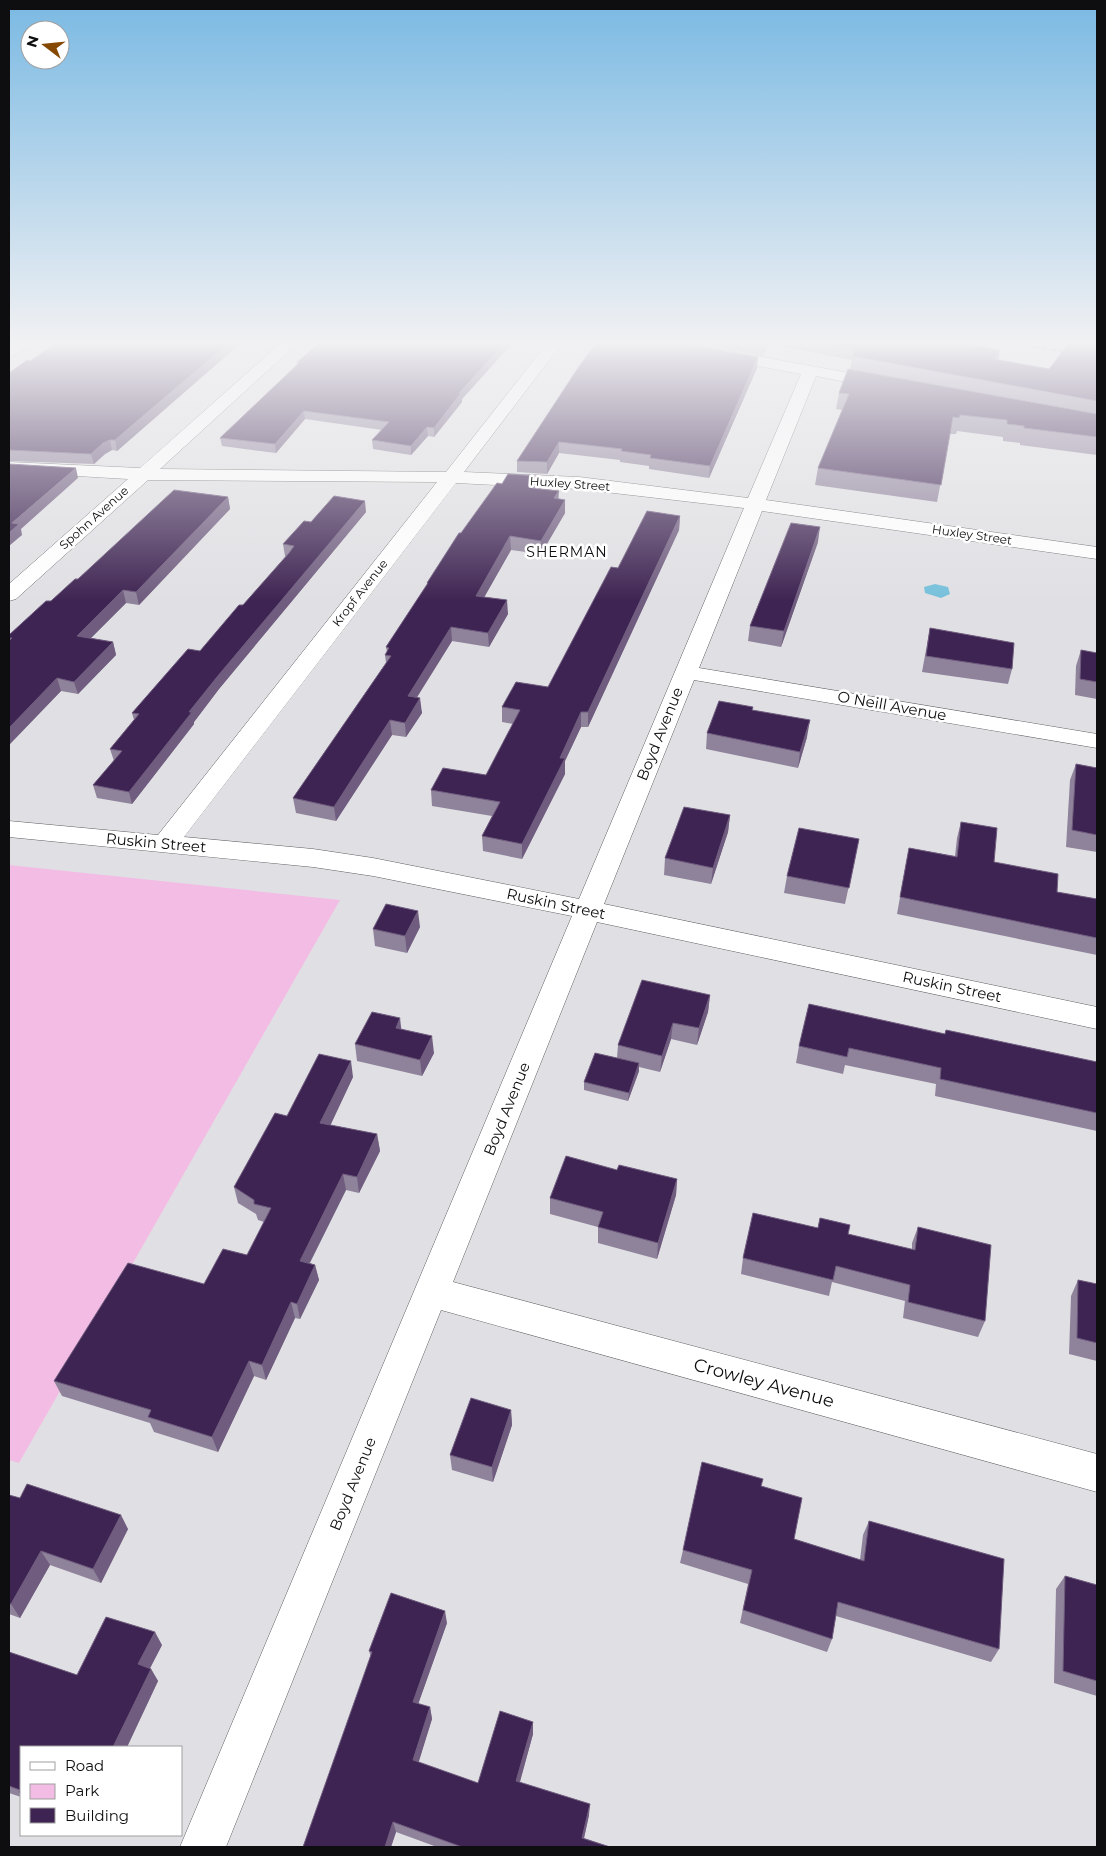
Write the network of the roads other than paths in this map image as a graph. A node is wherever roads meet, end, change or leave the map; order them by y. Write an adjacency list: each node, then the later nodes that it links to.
1 (194, 429): 5 (street, Spohn Avenue)
2 (489, 429): 6 (street, Kropf Avenue)
3 (786, 429): 7 (street, Boyd Avenue)
4 (9, 467): 5 (street, Huxley Street)
5 (143, 474): 6 (street, Huxley Street); 9 (street, Spohn Avenue)
6 (451, 477): 7 (street, Huxley Street); 13 (street, Kropf Avenue)
7 (755, 504): 8 (street, Huxley Street); 10 (street, Boyd Avenue)
8 (1097, 553)
9 (9, 595)
10 (686, 672): 11 (street, O Neill Avenue); 14 (street, Boyd Avenue)
11 (1097, 741)
12 (9, 829): 13 (street, Ruskin Street)
13 (164, 844): 14 (street, Ruskin Street)
14 (588, 911): 15 (street, Ruskin Street); 16 (street, Boyd Avenue)
15 (1097, 1018)
16 (431, 1292): 17 (street, Crowley Avenue); 18 (street, Boyd Avenue)
17 (1097, 1473)
18 (203, 1847)

